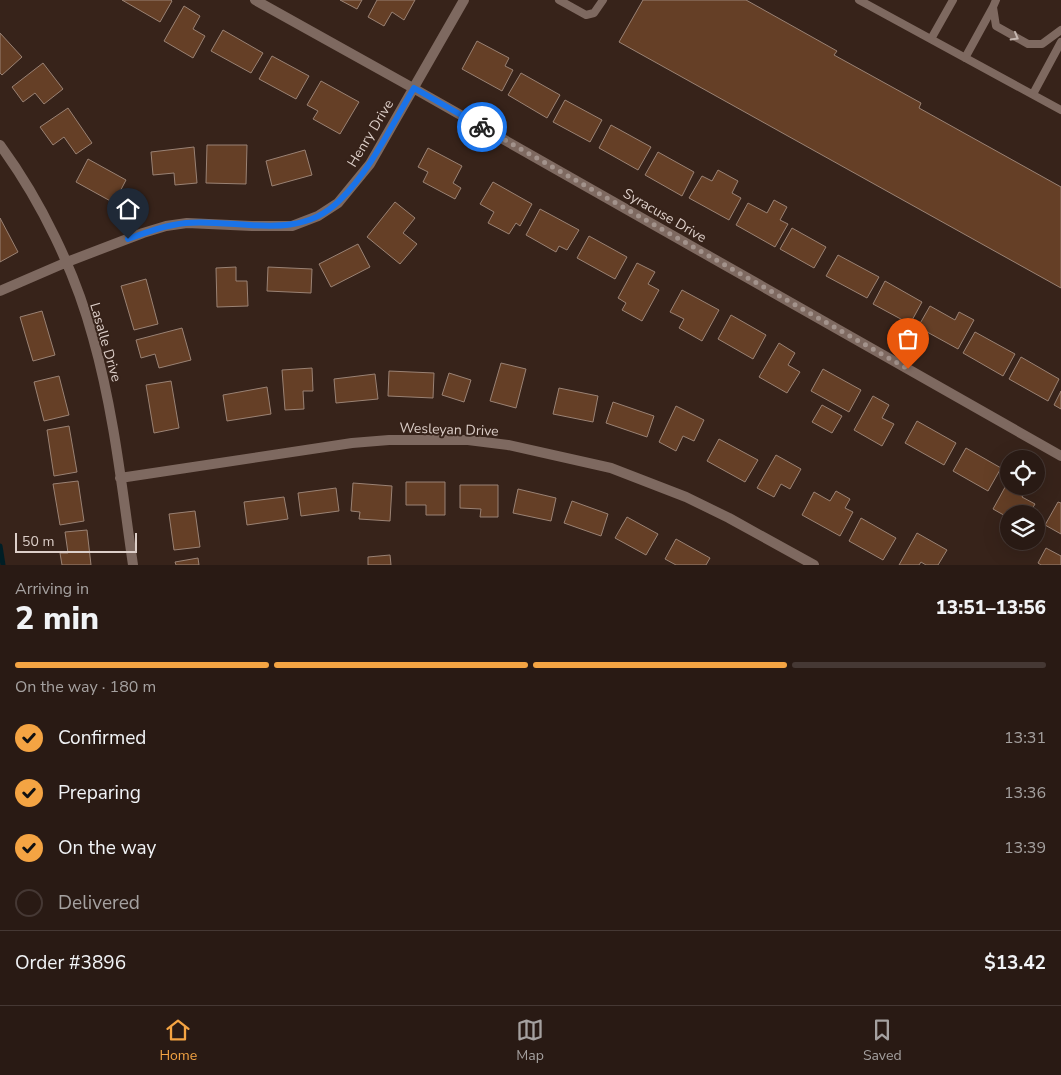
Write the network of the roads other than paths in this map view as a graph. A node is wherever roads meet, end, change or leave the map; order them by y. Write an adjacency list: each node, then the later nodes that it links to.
1 (255, 0): 12 (street, Syracuse Drive)
2 (464, 0): 12 (street, Henry Drive)
3 (559, 0): 4 (lane)
4 (602, 0)
5 (860, 0): 9 (lane)
6 (952, 0): 9 (lane)
7 (994, 4): 8 (lane, one-way to 8); 11 (lane)
8 (1061, 30)
9 (931, 39): 11 (lane)
10 (1061, 42): 13 (lane)
11 (965, 58): 13 (lane)
12 (414, 88): 16 (street, Henry Drive); 18 (street, Syracuse Drive)
13 (1033, 94): 14 (lane)
14 (1061, 110)
15 (0, 144): 16 (street, Lasalle Drive)
16 (67, 262): 17 (street, Henry Drive); 19 (street, Lasalle Drive)
17 (0, 290)
18 (1061, 456)
19 (120, 478): 20 (street, Lasalle Drive); 21 (street, Wesleyan Drive)
20 (133, 565)
21 (814, 565)

